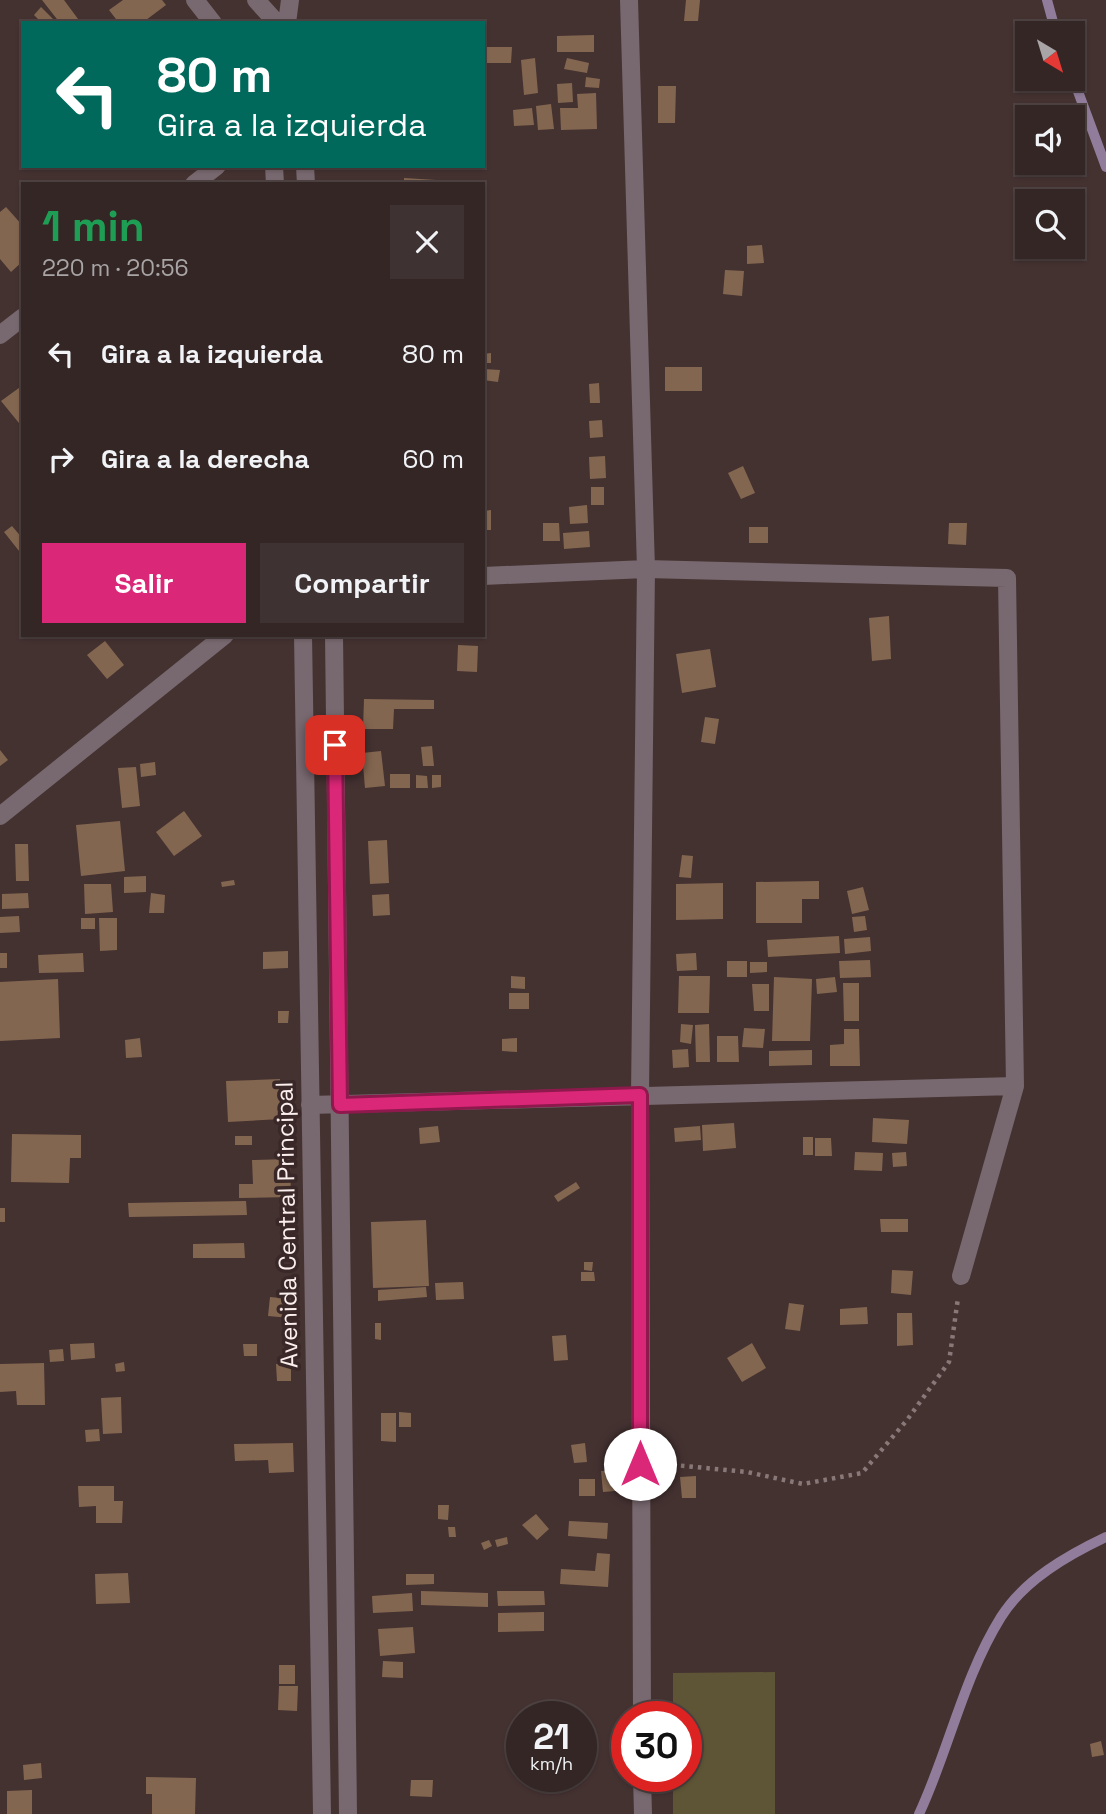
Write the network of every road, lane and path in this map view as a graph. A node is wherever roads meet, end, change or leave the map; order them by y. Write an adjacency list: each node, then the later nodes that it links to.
1 (195, 0): 5 (street)
2 (256, 0): 6 (street)
3 (290, 0): 7 (street)
4 (629, 0): 12 (street)
5 (211, 21)
6 (275, 21)
7 (287, 21)
8 (214, 168): 9 (street)
9 (196, 182)
10 (21, 319): 11 (street)
11 (0, 335)
12 (646, 569): 13 (street); 18 (street); 19 (street)
13 (485, 576)
14 (223, 637): 17 (street)
15 (303, 637): 20 (street, Avenida Central Principal)
16 (334, 637): 21 (street)
17 (0, 816)
18 (1015, 1086): 19 (street); 22 (street)
19 (640, 1095): 21 (street); 23 (street)
20 (310, 1105): 21 (street); 26 (street, Avenida Central Principal)
21 (340, 1105): 27 (street)
22 (961, 1276): 23 (path)
23 (640, 1464): 24 (street)
24 (642, 1701)
25 (642, 1792): 28 (street)
26 (321, 1814)
27 (348, 1814)
28 (643, 1814)

